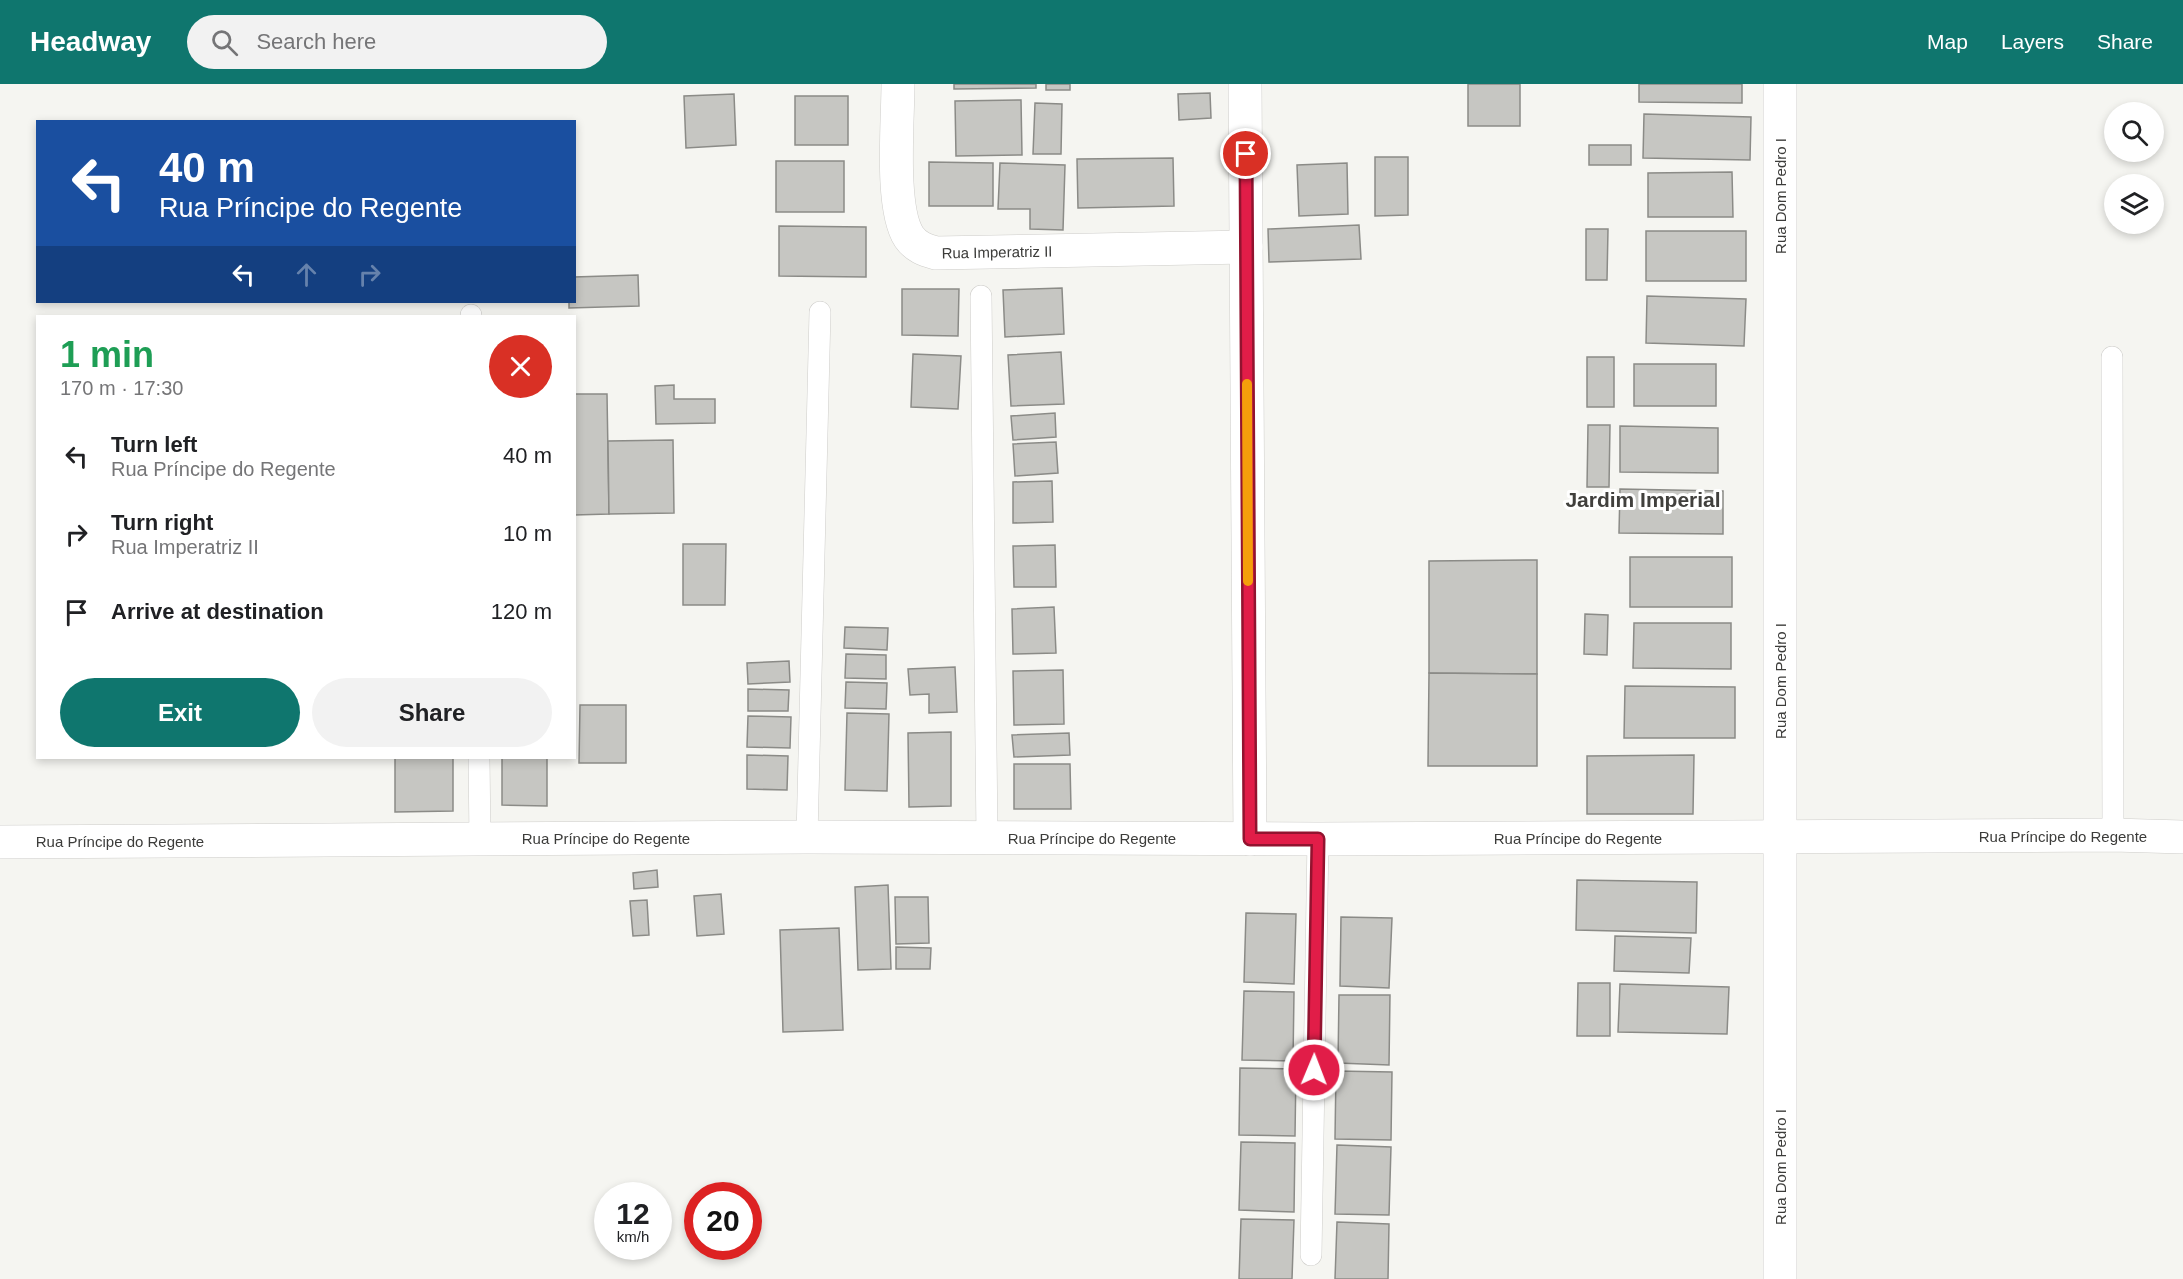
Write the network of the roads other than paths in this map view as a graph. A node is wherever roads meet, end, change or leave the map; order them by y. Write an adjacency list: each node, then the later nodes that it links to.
1 (898, 84): 4 (street, Rua Imperatriz II)
2 (1245, 84): 4 (street)
3 (1780, 84): 12 (street, Rua Dom Pedro I)
4 (1246, 247): 15 (street)
5 (981, 296): 11 (lane)
6 (820, 312): 10 (lane)
7 (2112, 357): 9 (lane)
8 (479, 759): 14 (lane)
9 (2113, 835): 12 (street, Rua Príncipe do Regente); 13 (street, Rua Príncipe do Regente)
10 (807, 837): 11 (street, Rua Príncipe do Regente); 14 (street, Rua Príncipe do Regente)
11 (987, 837): 15 (street, Rua Príncipe do Regente)
12 (1780, 837): 16 (street, Rua Príncipe do Regente); 19 (street, Rua Dom Pedro I)
13 (2183, 837)
14 (480, 839): 17 (street, Rua Príncipe do Regente)
15 (1250, 839): 16 (street, Rua Príncipe do Regente)
16 (1318, 839): 18 (lane)
17 (0, 842)
18 (1311, 1256)
19 (1780, 1279)

